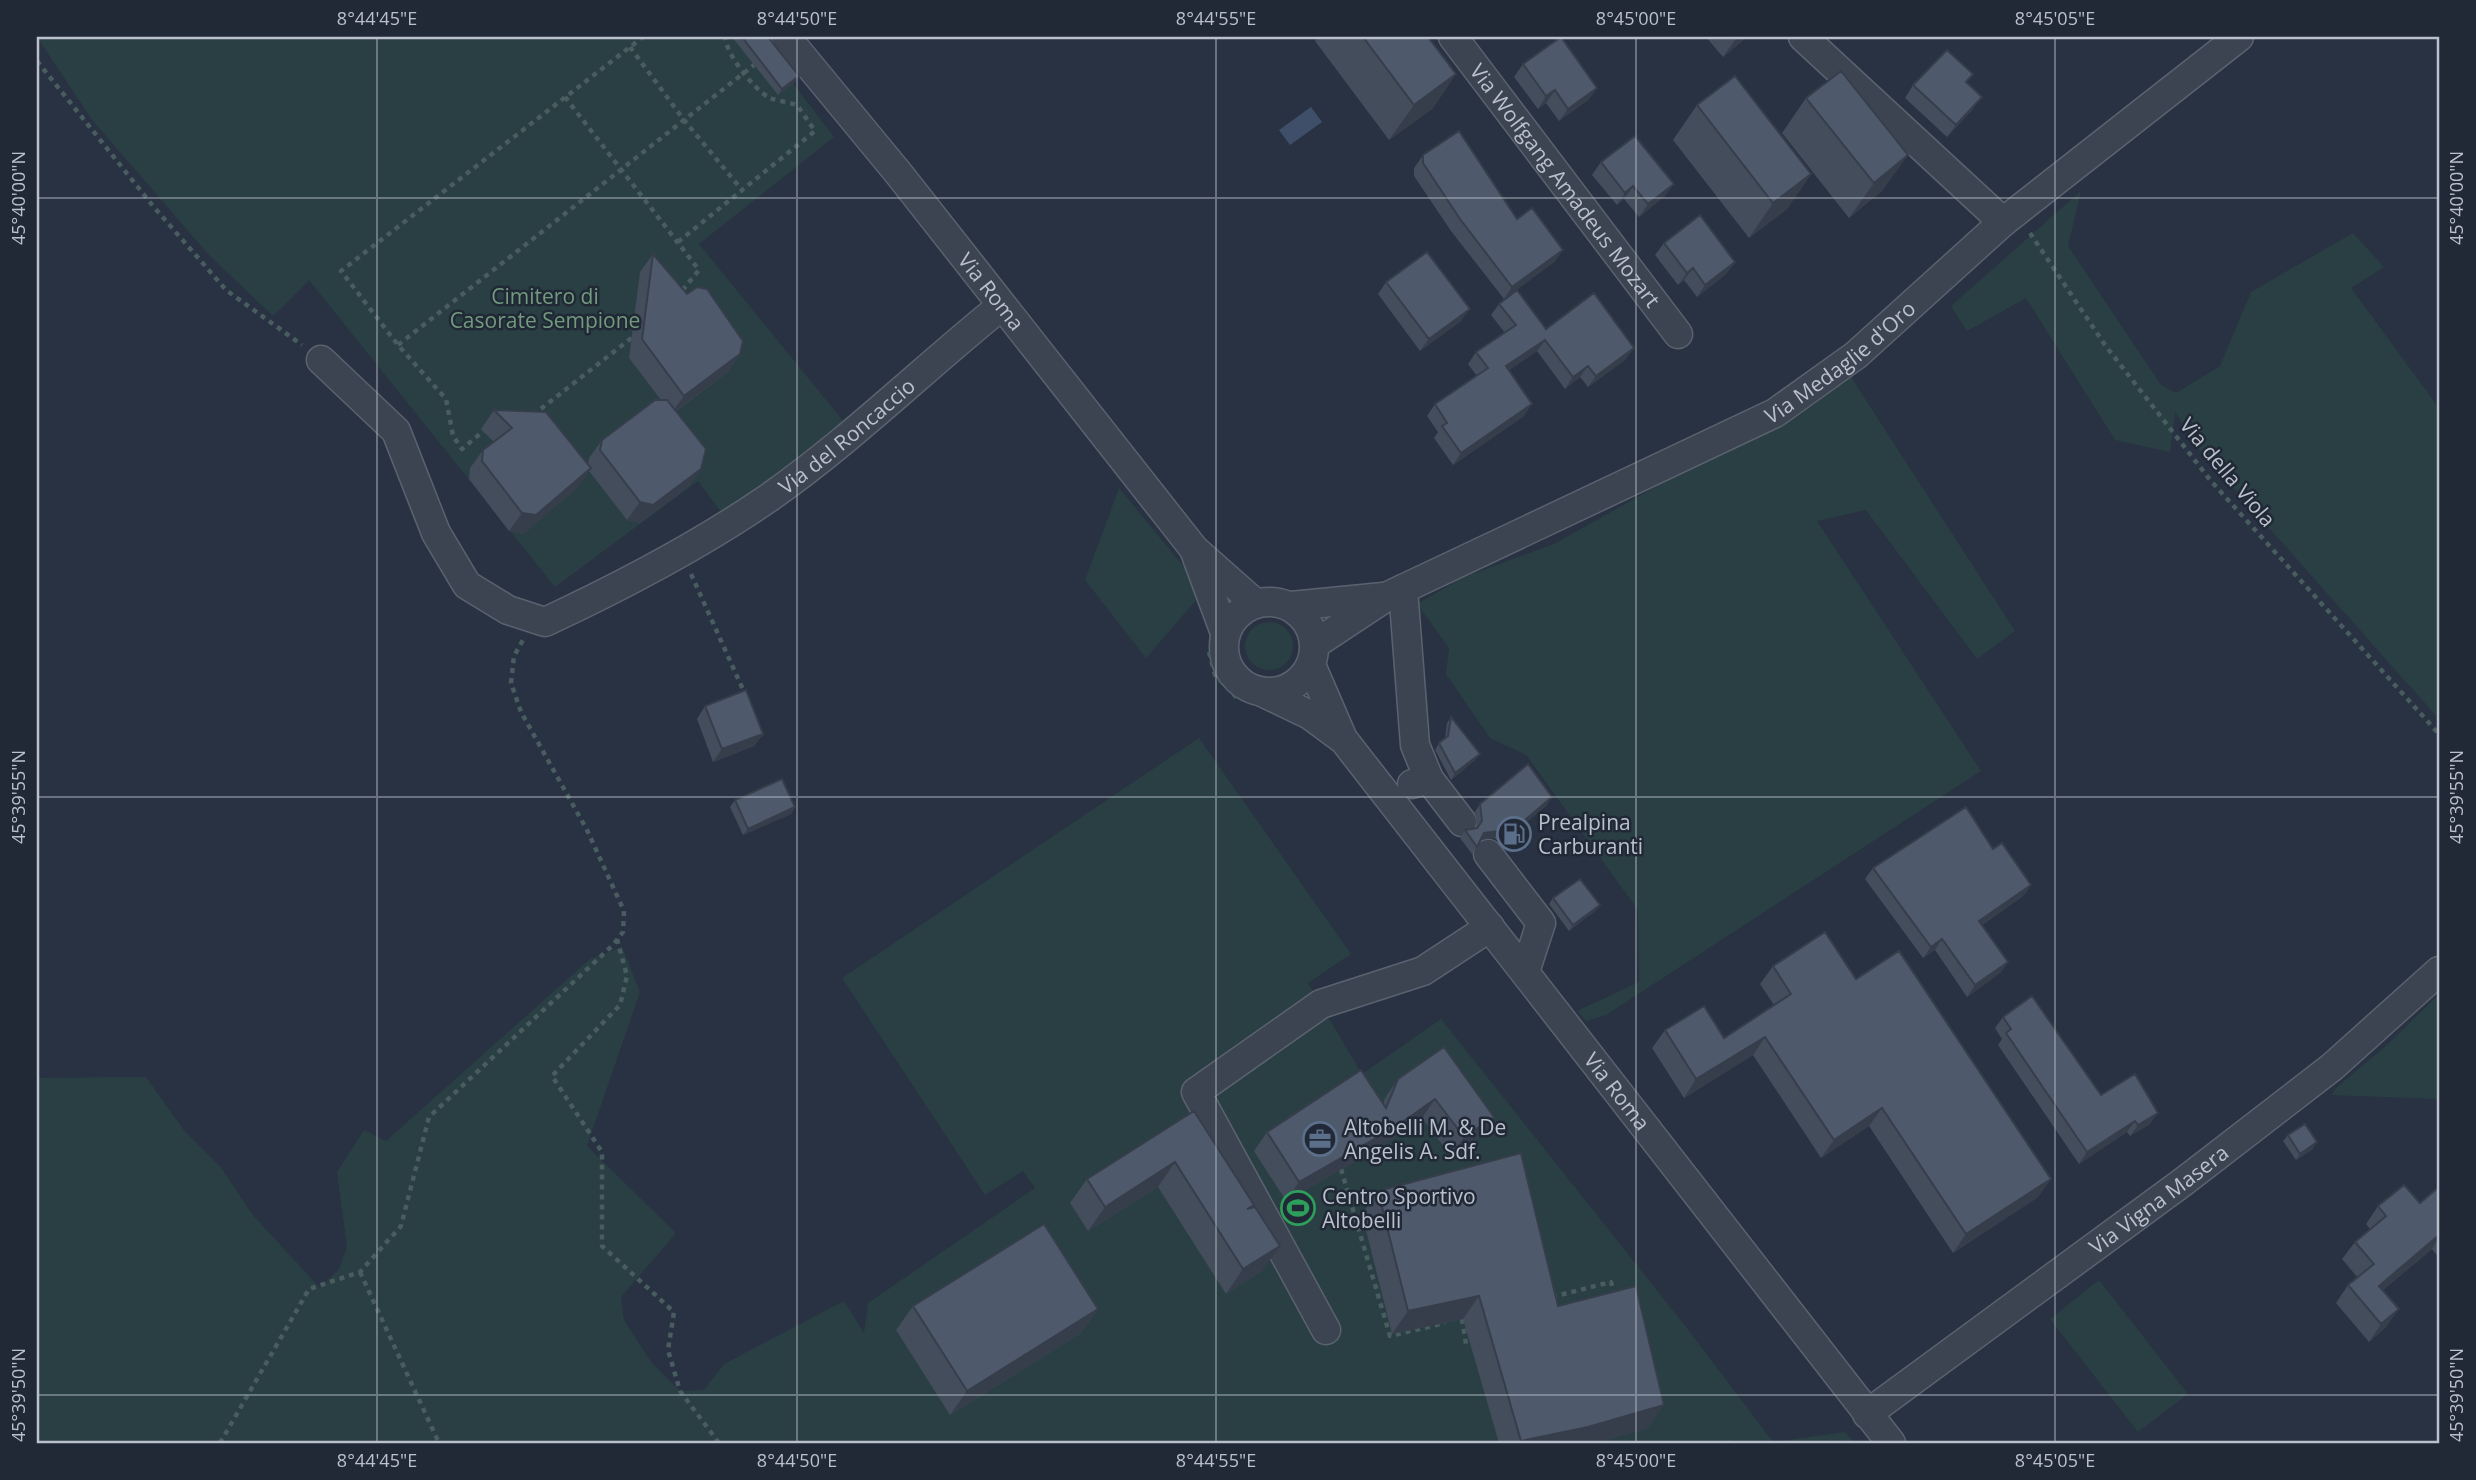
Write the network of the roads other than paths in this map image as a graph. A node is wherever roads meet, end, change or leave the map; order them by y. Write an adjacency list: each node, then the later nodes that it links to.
1 (786, 37): 6 (street, Via Roma)
2 (1453, 37): 7 (street, Via Wolfgang Amadeus Mozart)
3 (1803, 37): 5 (street)
4 (2239, 37): 5 (street, Via Medaglie d'Oro)
5 (2010, 217): 10 (street, Via Medaglie d'Oro)
6 (1000, 307): 8 (street, Via del Roncaccio); 9 (street, Via Roma)
7 (1678, 334)
8 (321, 360)
9 (1194, 549): 11 (street, Via Roma); 13 (street, Via Roma)
10 (1394, 593): 12 (street, Via Medaglie d'Oro); 14 (street, Via Medaglie d'Oro); 17 (street)
11 (1255, 603): 12 (street); 13 (street)
12 (1291, 606): 14 (street, Via Roma)
13 (1225, 633): 15 (street, Via Roma)
14 (1313, 654): 15 (street); 16 (street, Via Roma)
15 (1262, 692): 16 (street, Via Roma)
16 (1343, 739): 18 (street, Via Roma)
17 (1429, 779): 18 (street); 19 (street)
18 (1386, 791): 21 (street, Via Roma)
19 (1462, 822)
20 (1488, 854): 23 (street)
21 (1490, 927): 23 (street, Via Roma); 24 (street)
22 (2439, 971): 25 (street, Via Vigna Masera)
23 (1525, 972): 25 (street, Via Roma)
24 (1326, 1330)
25 (1867, 1414): 26 (street, Via Roma)
26 (1891, 1443)

